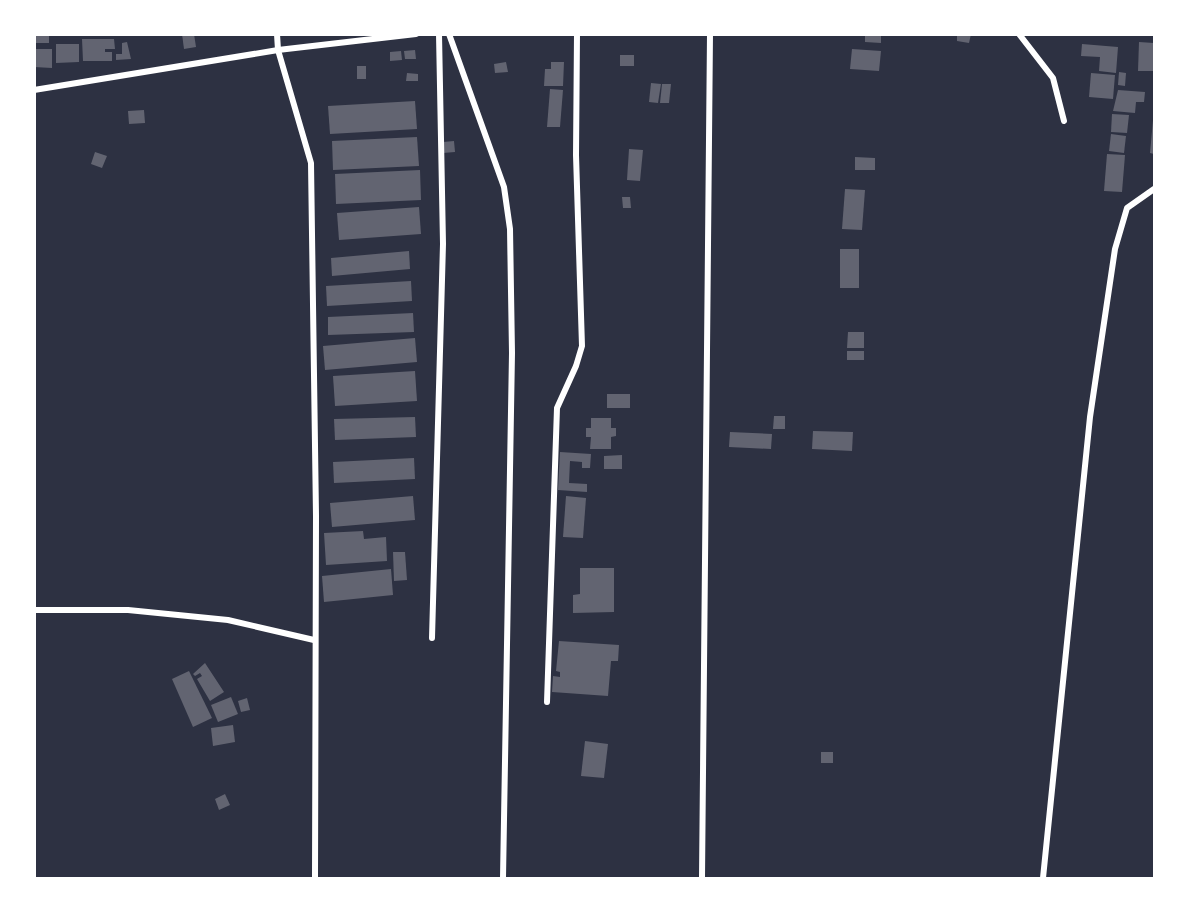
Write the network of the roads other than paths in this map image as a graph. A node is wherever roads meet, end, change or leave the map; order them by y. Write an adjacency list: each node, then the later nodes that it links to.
1 (277, 34): 8 (street)
2 (416, 34): 8 (street)
3 (439, 34): 13 (street)
4 (449, 34): 17 (street)
5 (577, 34): 15 (street)
6 (710, 34): 18 (street)
7 (1019, 34): 10 (street)
8 (278, 50): 9 (street); 14 (street)
9 (34, 90)
10 (1064, 121)
11 (1155, 189): 19 (street)
12 (34, 610): 14 (street)
13 (432, 638)
14 (314, 640): 16 (street)
15 (547, 702)
16 (315, 879)
17 (503, 879)
18 (702, 879)
19 (1043, 879)

